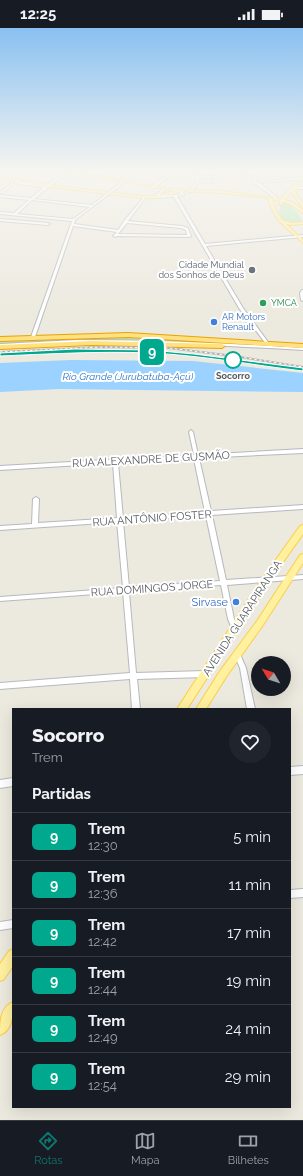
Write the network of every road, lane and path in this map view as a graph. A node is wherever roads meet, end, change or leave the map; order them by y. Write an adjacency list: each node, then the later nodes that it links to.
1 (24, 222): 7 (street)
2 (73, 222): 9 (street)
3 (125, 222): 10 (street); 10 (street)
4 (190, 222): 14 (street)
5 (282, 222): 11 (main road)
6 (286, 222): 8 (main road)
7 (48, 224)
8 (303, 224)
9 (72, 225): 10 (street); 17 (street)
10 (119, 231)
11 (297, 236): 12 (street); 13 (main road); 14 (street)
12 (303, 236)
13 (303, 242)
14 (204, 245): 19 (street)
15 (303, 291): 16 (street)
16 (303, 300)
17 (33, 337): 18 (highway); 19 (highway)
18 (0, 339)
19 (267, 343): 21 (highway)
20 (0, 346): 22 (highway)
21 (303, 346)
22 (303, 350)
23 (191, 432): 25 (street)
24 (303, 450): 25 (street, RUA ALEXANDRE DE GUSMÃO)
25 (196, 457): 26 (street, RUA ALEXANDRE DE GUSMÃO); 30 (street)
26 (115, 461): 27 (street, RUA ALEXANDRE DE GUSMÃO); 31 (street)
27 (0, 468)
28 (36, 499): 32 (street)
29 (303, 507): 30 (street, RUA ANTÔNIO FOSTER)
30 (208, 514): 31 (street, RUA ANTÔNIO FOSTER); 39 (street)
31 (120, 519): 32 (street, RUA ANTÔNIO FOSTER); 40 (street)
32 (35, 525): 33 (street, RUA ANTÔNIO FOSTER)
33 (0, 528)
34 (303, 528): 38 (main road, AVENIDA GUARAPIRANGA)
35 (303, 557): 37 (main road, AVENIDA GUARAPIRANGA)
36 (303, 577): 37 (street, RUA DOMINGOS JORGE)
37 (289, 578): 38 (street, RUA DOMINGOS JORGE); 43 (main road, AVENIDA GUARAPIRANGA)
38 (267, 579): 39 (street, RUA DOMINGOS JORGE); 42 (main road, AVENIDA GUARAPIRANGA)
39 (223, 582): 40 (street, RUA DOMINGOS JORGE); 42 (street)
40 (126, 589): 41 (street, RUA DOMINGOS JORGE); 45 (street)
41 (0, 599)
42 (235, 630): 44 (main road, AVENIDA GUARAPIRANGA)
43 (237, 654): 49 (main road, AVENIDA GUARAPIRANGA); 50 (street)
44 (206, 674): 45 (street); 48 (main road, AVENIDA GUARAPIRANGA)
45 (134, 676): 46 (street); 47 (street)
46 (0, 686)
47 (136, 708)
48 (183, 708)
49 (202, 708)
50 (251, 708)
51 (303, 770): 52 (street)
52 (291, 771)
53 (12, 782): 54 (street)
54 (0, 784)
55 (291, 892): 56 (street)
56 (303, 894)
57 (12, 924): 58 (street)
58 (0, 926)
59 (12, 957): 60 (main road)
60 (0, 975)
61 (12, 1010): 62 (main road)
62 (0, 1029)

